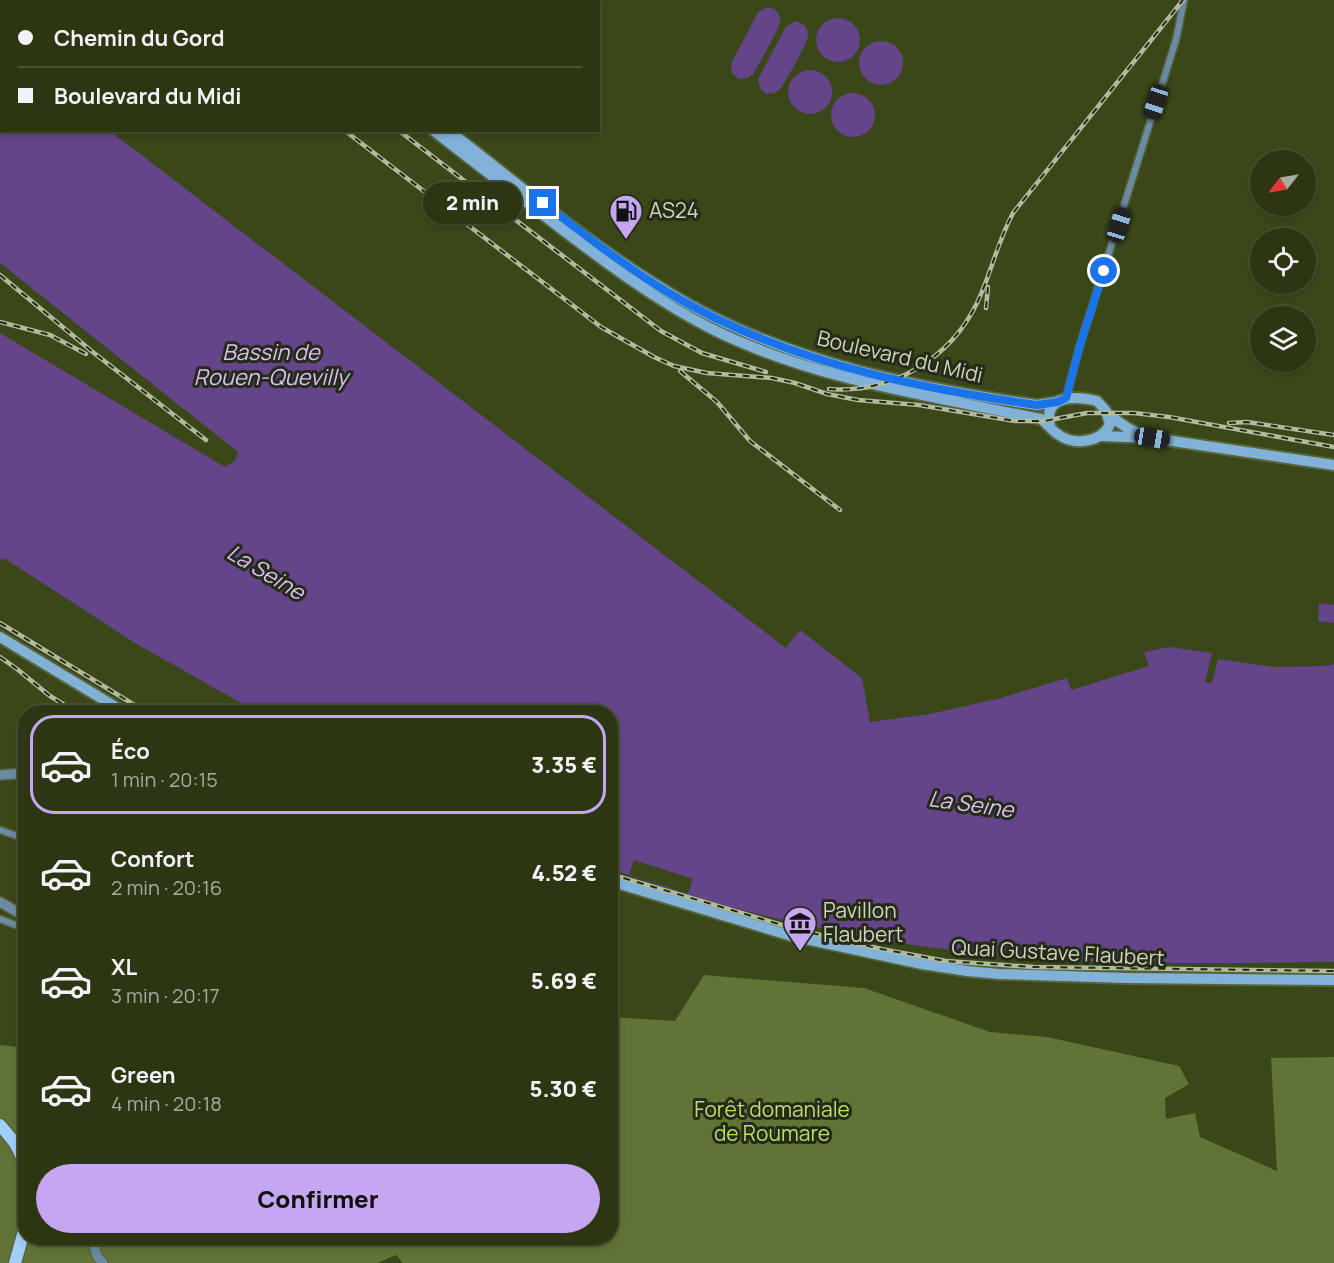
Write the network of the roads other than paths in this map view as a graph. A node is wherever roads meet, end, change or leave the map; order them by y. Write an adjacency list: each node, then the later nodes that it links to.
1 (1184, 0): 7 (street)
2 (436, 132): 4 (main road, Boulevard du Midi)
3 (451, 132): 5 (main road, Boulevard du Midi)
4 (637, 286): 5 (main road, Boulevard du Midi); 6 (main road, Boulevard du Midi)
5 (705, 316): 6 (main road, Boulevard du Midi); 7 (main road, Boulevard du Midi)
6 (716, 330): 9 (main road, Boulevard du Midi)
7 (1062, 400): 8 (main road); 9 (main road)
8 (1107, 414): 10 (main road); 11 (main road)
9 (1050, 426): 10 (main road)
10 (1102, 436): 11 (main road)
11 (1152, 438): 12 (main road)
12 (1334, 465)
13 (0, 637): 14 (main road)
14 (112, 705)
15 (18, 773): 16 (street)
16 (0, 775)
17 (0, 830): 18 (street)
18 (18, 836)
19 (618, 883): 24 (main road, Quai Gustave Flaubert)
20 (0, 902): 21 (street)
21 (18, 912)
22 (0, 919): 23 (street)
23 (18, 926)
24 (1334, 980)
25 (0, 1125): 26 (main road)
26 (18, 1149)
27 (20, 1245): 29 (main road)
28 (94, 1245): 30 (street)
29 (15, 1263)
30 (103, 1263)

